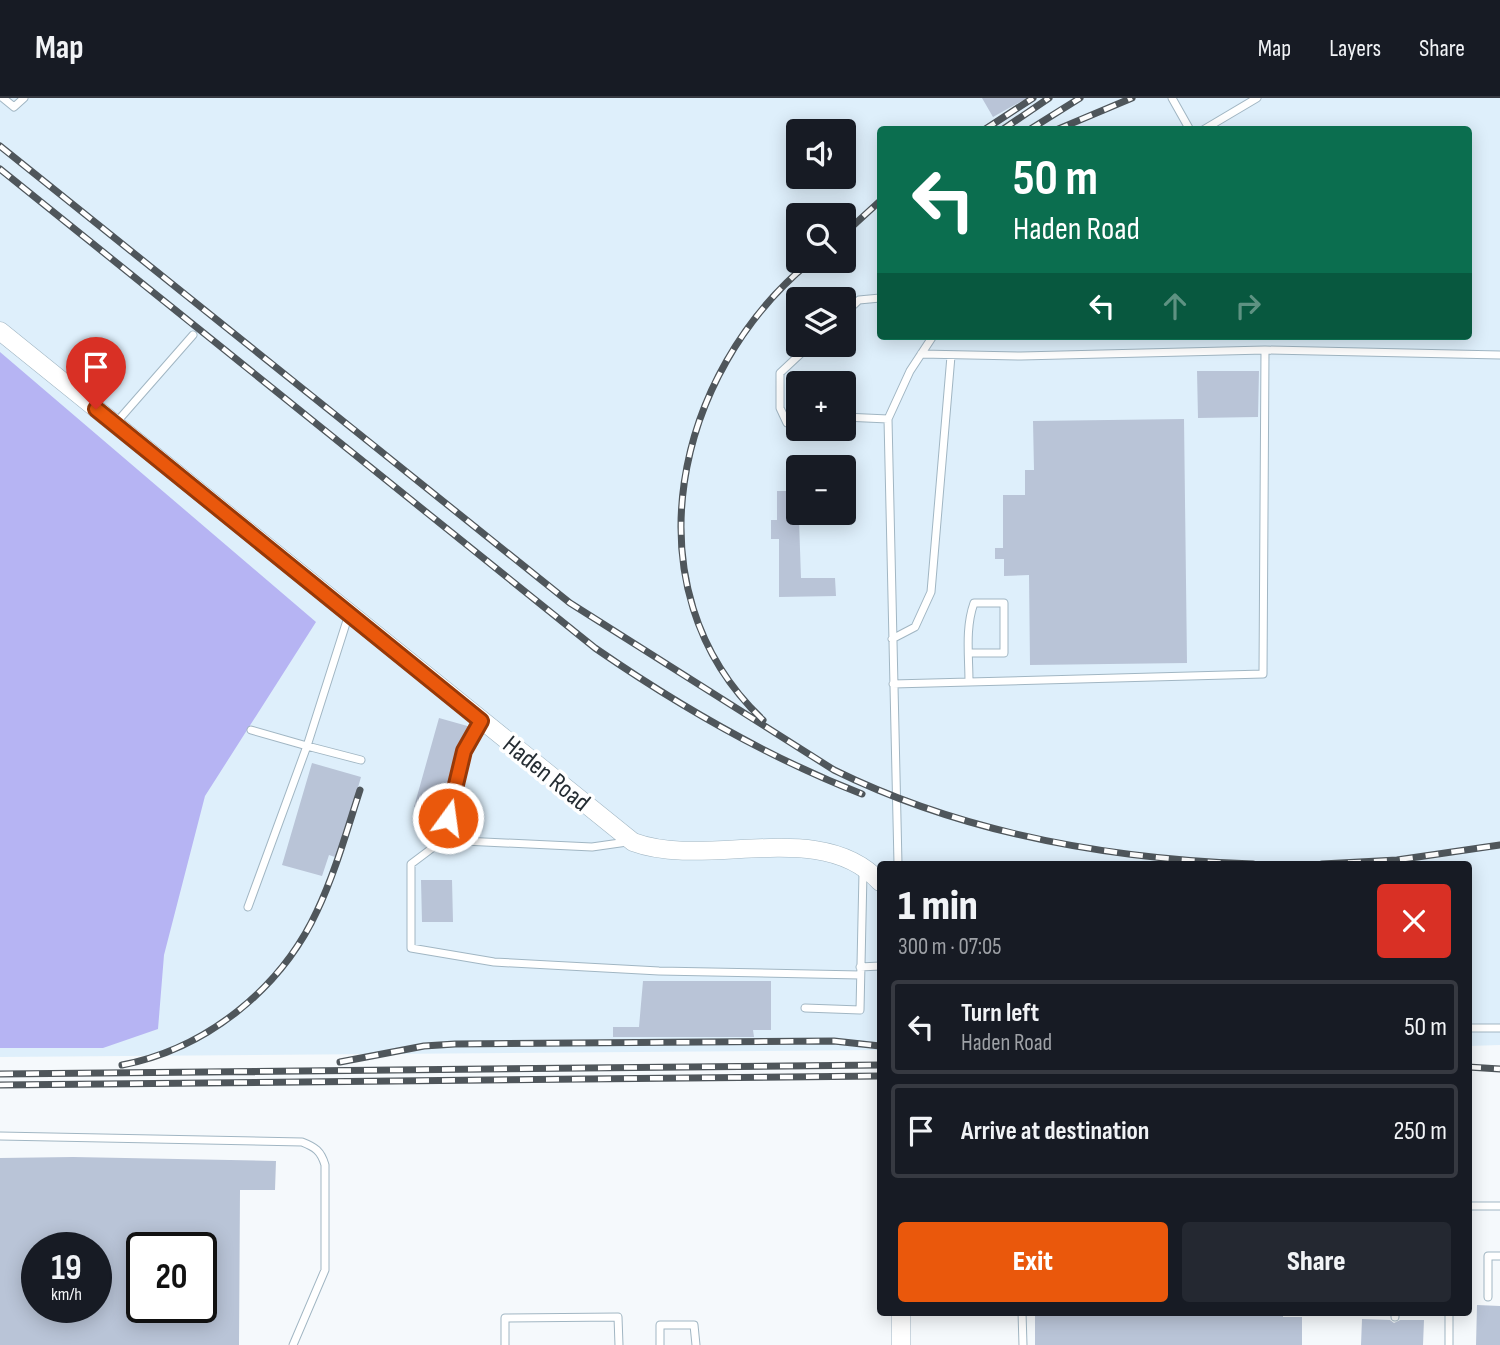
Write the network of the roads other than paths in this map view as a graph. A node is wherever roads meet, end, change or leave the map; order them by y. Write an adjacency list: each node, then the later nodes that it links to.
1 (3, 98): 2 (lane)
2 (24, 98)
3 (1172, 98): 5 (lane)
4 (1257, 98): 6 (lane)
5 (1188, 126)
6 (1210, 126)
7 (877, 298): 8 (lane)
8 (856, 303)
9 (0, 331): 20 (street, Haden Road)
10 (193, 335): 20 (lane)
11 (930, 340): 13 (lane)
12 (1265, 350): 14 (lane); 15 (lane); 24 (lane)
13 (921, 354): 15 (lane); 18 (lane)
14 (1500, 355)
15 (951, 356): 22 (lane)
16 (797, 357): 19 (lane)
17 (856, 418): 18 (lane)
18 (888, 419): 22 (lane)
19 (786, 421)
20 (115, 425): 21 (street, Haden Road)
21 (350, 614): 26 (street, Haden Road); 28 (lane)
22 (892, 639): 25 (lane)
23 (969, 653): 23 (lane); 24 (lane)
24 (969, 682): 25 (lane)
25 (893, 684): 32 (lane)
26 (481, 721): 30 (lane); 31 (street, Haden Road)
27 (251, 730): 28 (lane)
28 (307, 746): 29 (lane); 35 (lane)
29 (360, 760)
30 (443, 840): 31 (lane); 37 (lane)
31 (633, 842): 33 (street, Haden Road)
32 (898, 861)
33 (863, 868): 34 (street, Haden Road); 37 (lane)
34 (877, 880)
35 (248, 907)
36 (877, 966): 37 (lane)
37 (860, 971): 38 (lane)
38 (805, 1008)
39 (1472, 1028): 40 (lane)
40 (1500, 1028)
41 (0, 1136): 49 (lane)
42 (1472, 1206): 43 (lane)
43 (1500, 1206)
44 (1500, 1256): 45 (lane)
45 (1488, 1297)
46 (901, 1316): 54 (street)
47 (1022, 1316): 55 (lane)
48 (1449, 1316): 56 (lane)
49 (293, 1345)
50 (505, 1345): 51 (lane)
51 (619, 1345)
52 (660, 1345): 53 (lane)
53 (696, 1345)
54 (901, 1345)
55 (1023, 1345)
56 (1449, 1345)

